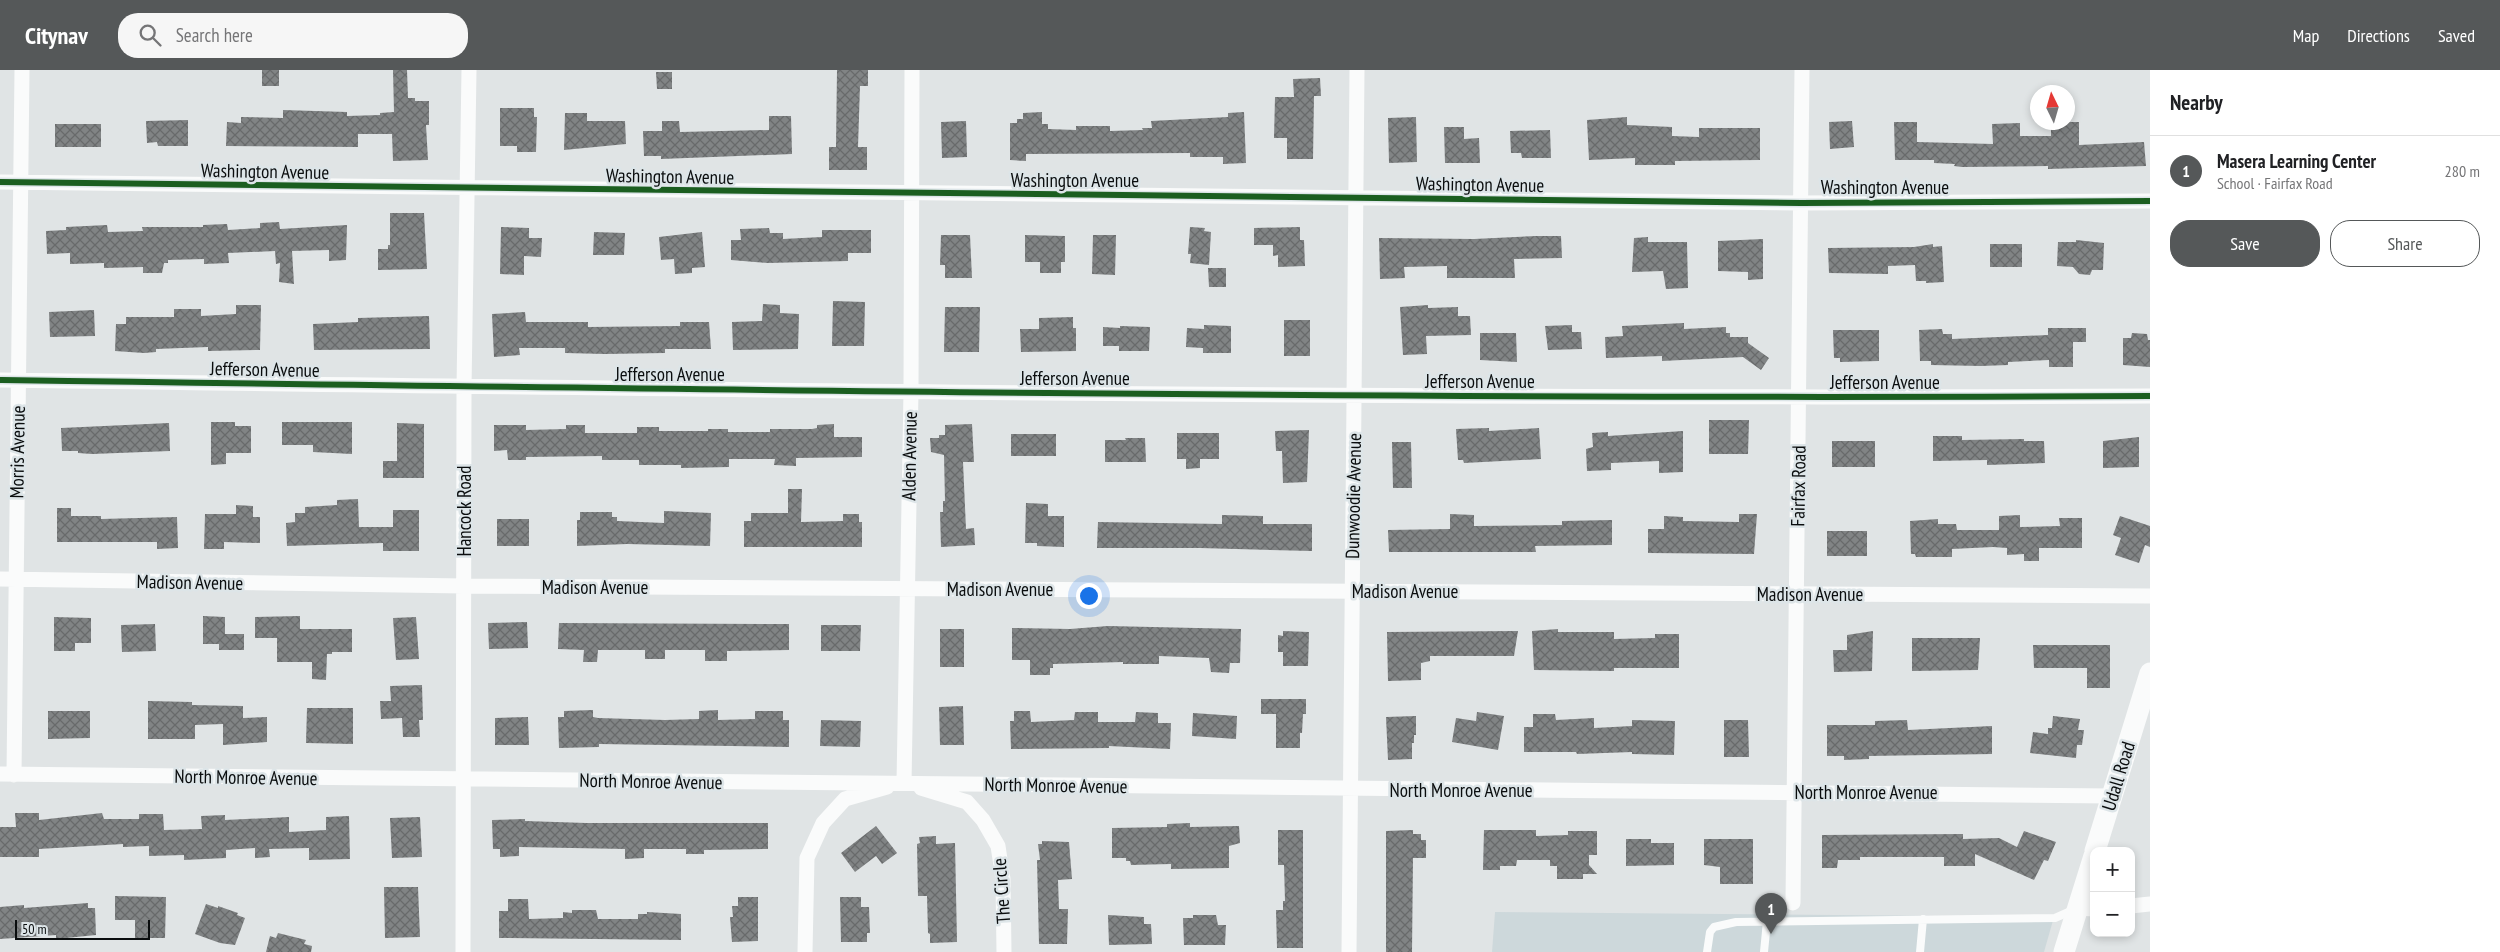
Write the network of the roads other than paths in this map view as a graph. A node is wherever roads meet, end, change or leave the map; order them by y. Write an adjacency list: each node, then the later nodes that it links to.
1 (22, 70): 7 (street, Morris Avenue)
2 (469, 70): 8 (street, Hancock Road)
3 (912, 70): 9 (street, Alden Avenue)
4 (1357, 70): 10 (street, Dunwoodie Avenue)
5 (1802, 70): 12 (street, Fairfax Road)
6 (0, 182): 7 (street, Washington Avenue)
7 (20, 182): 8 (street, Washington Avenue); 14 (street, Morris Avenue)
8 (467, 189): 9 (street, Washington Avenue); 15 (street, Hancock Road)
9 (913, 194): 10 (street, Washington Avenue); 16 (street, Alden Avenue)
10 (1356, 197): 12 (street, Washington Avenue); 17 (street, Dunwoodie Avenue)
11 (2150, 201): 12 (street, Washington Avenue)
12 (1801, 203): 19 (street, Fairfax Road)
13 (0, 380): 14 (street, Jefferson Avenue)
14 (18, 380): 15 (street, Jefferson Avenue); 20 (street, Morris Avenue)
15 (464, 388): 16 (street, Jefferson Avenue); 21 (street, Hancock Road)
16 (911, 391): 17 (street, Jefferson Avenue); 22 (street, Alden Avenue)
17 (1355, 395): 19 (street, Jefferson Avenue); 23 (street, Dunwoodie Avenue)
18 (2150, 396): 19 (street, Jefferson Avenue)
19 (1799, 398): 24 (street, Fairfax Road)
20 (8, 579): 21 (street, Madison Avenue); 27 (street, Morris Avenue)
21 (464, 586): 22 (street, Madison Avenue); 28 (street, Hancock Road)
22 (906, 588): 23 (street, Madison Avenue); 29 (street, Alden Avenue)
23 (1352, 591): 24 (street, Madison Avenue); 30 (street, Dunwoodie Avenue)
24 (1796, 594): 25 (street, Madison Avenue); 31 (street, Fairfax Road)
25 (2150, 596)
26 (2148, 686): 32 (street, Udall Road)
27 (7, 774): 28 (street, North Monroe Avenue)
28 (465, 780): 29 (street, North Monroe Avenue); 41 (street, Hancock Road)
29 (904, 783): 30 (street, North Monroe Avenue); 42 (street); 43 (street, The Circle)
30 (1349, 789): 31 (street, North Monroe Avenue); 44 (street, Dunwoodie Avenue)
31 (1795, 791): 32 (street, North Monroe Avenue); 35 (street, Fairfax Road)
32 (2112, 796): 33 (street, Udall Road)
33 (2096, 847)
34 (2090, 882): 38 (street)
35 (1793, 903)
36 (2150, 904): 37 (street)
37 (2135, 906)
38 (2086, 908): 39 (lane); 48 (street)
39 (1924, 919): 40 (lane); 47 (lane)
40 (1767, 921): 45 (lane); 46 (lane)
41 (463, 952)
42 (805, 952)
43 (1004, 952)
44 (1349, 952)
45 (1708, 952)
46 (1764, 952)
47 (1920, 952)
48 (2064, 952)

